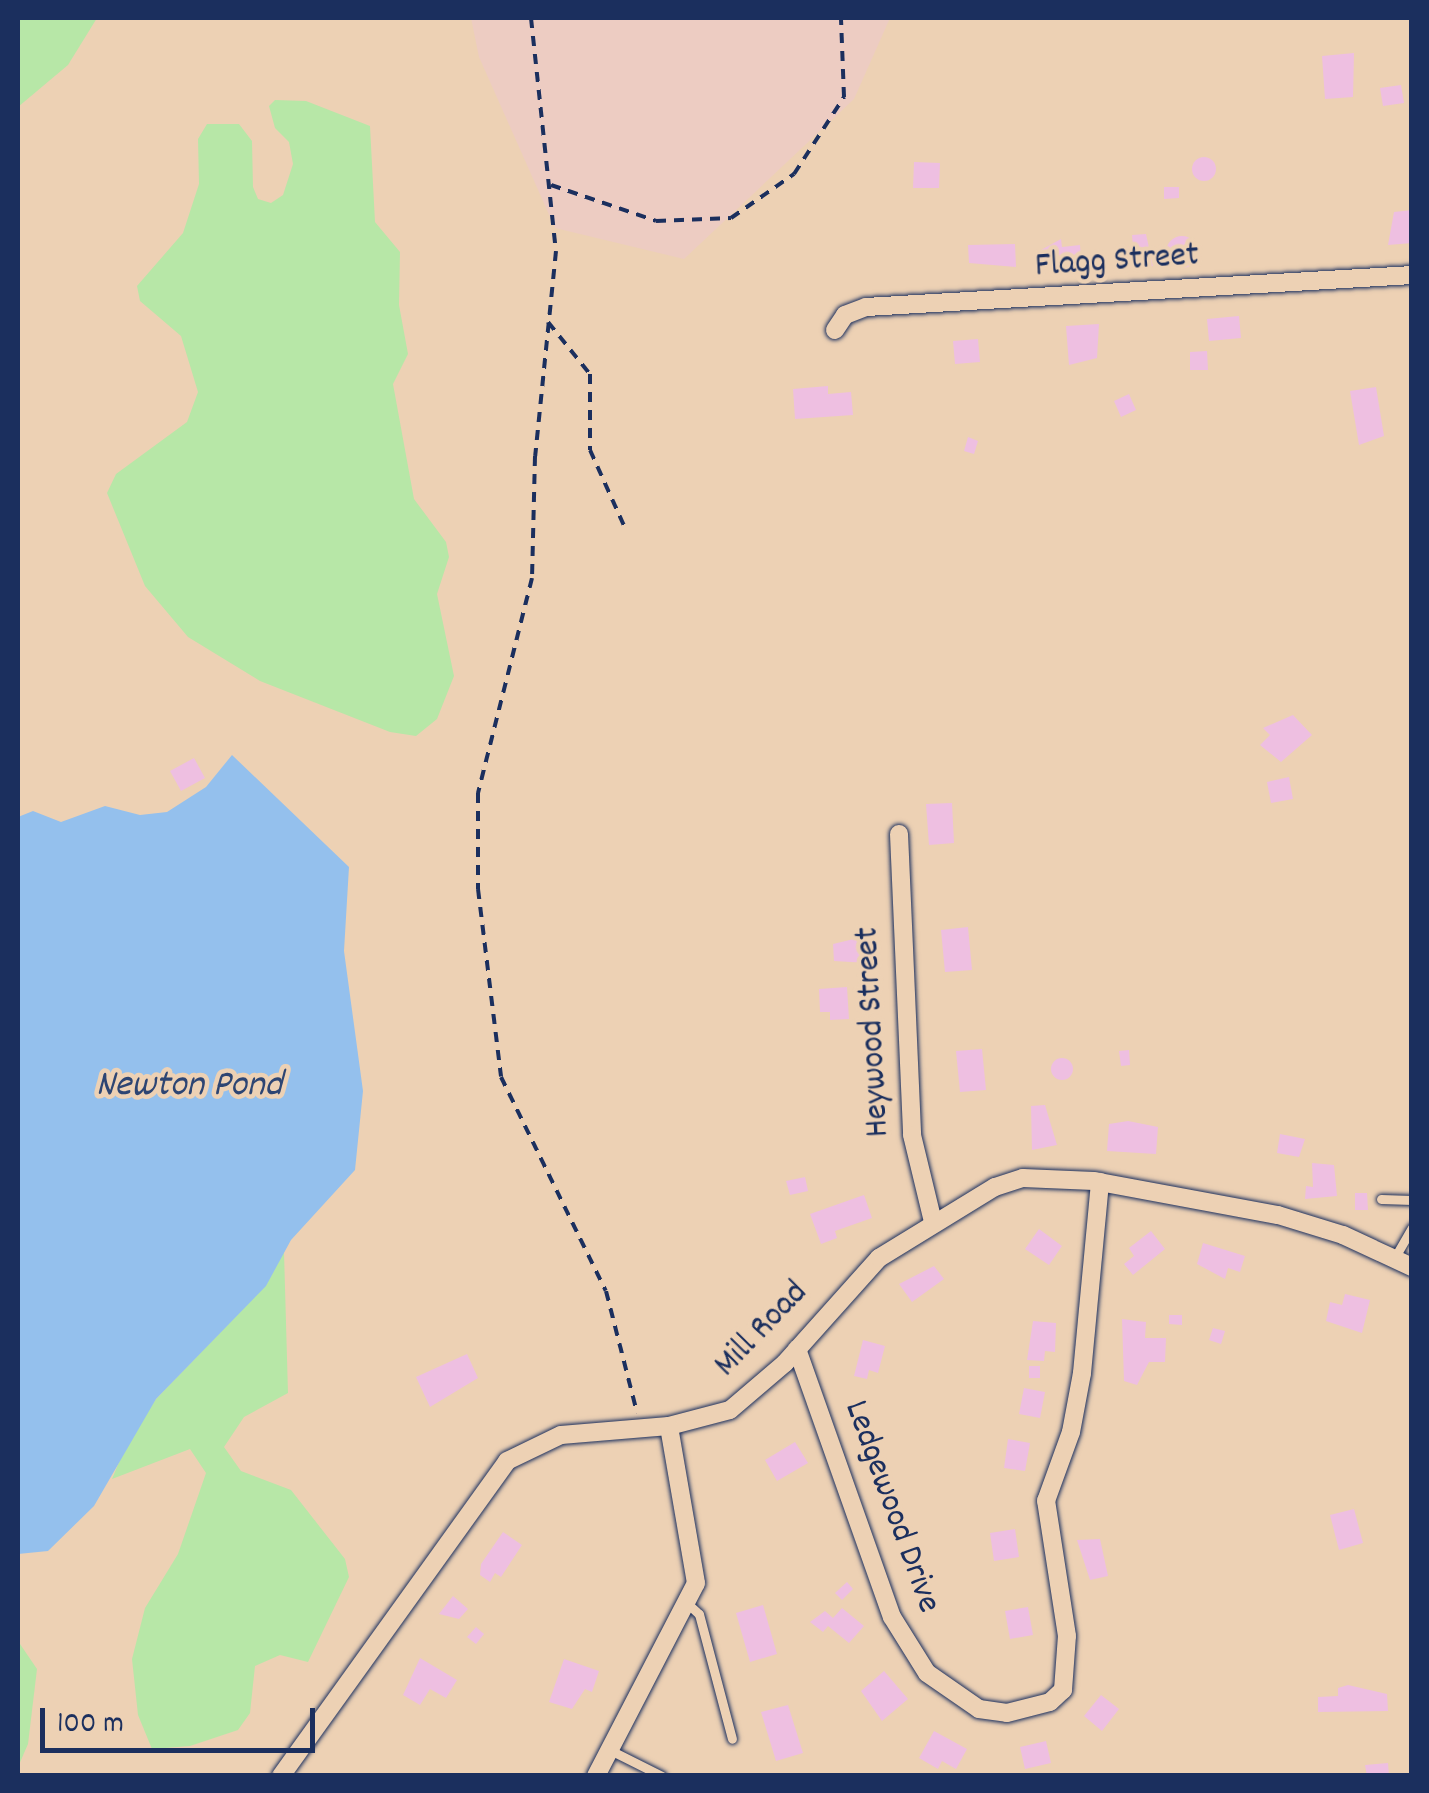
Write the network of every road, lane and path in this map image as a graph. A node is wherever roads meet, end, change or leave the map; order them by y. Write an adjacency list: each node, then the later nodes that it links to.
1 (531, 18): 3 (path)
2 (842, 18): 3 (path)
3 (551, 185): 5 (path)
4 (1412, 274): 6 (street, Flagg Street)
5 (548, 322): 7 (path); 17 (path)
6 (835, 330)
7 (625, 528)
8 (899, 834): 12 (street, Heywood Street)
9 (1100, 1182): 12 (street, Mill Road); 14 (street, Mill Road); 15 (street, Ledgewood Drive)
10 (1381, 1199): 11 (lane)
11 (1412, 1200)
12 (933, 1222): 15 (street, Mill Road)
13 (1412, 1228): 14 (lane)
14 (1403, 1262)
15 (797, 1349): 16 (street, Mill Road)
16 (669, 1426): 17 (street, Mill Road); 18 (street)
17 (640, 1430): 21 (street, Mill Road)
18 (685, 1602): 19 (lane); 20 (street)
19 (732, 1739)
20 (606, 1748): 22 (street); 23 (lane)
21 (281, 1776)
22 (596, 1776)
23 (662, 1776)

